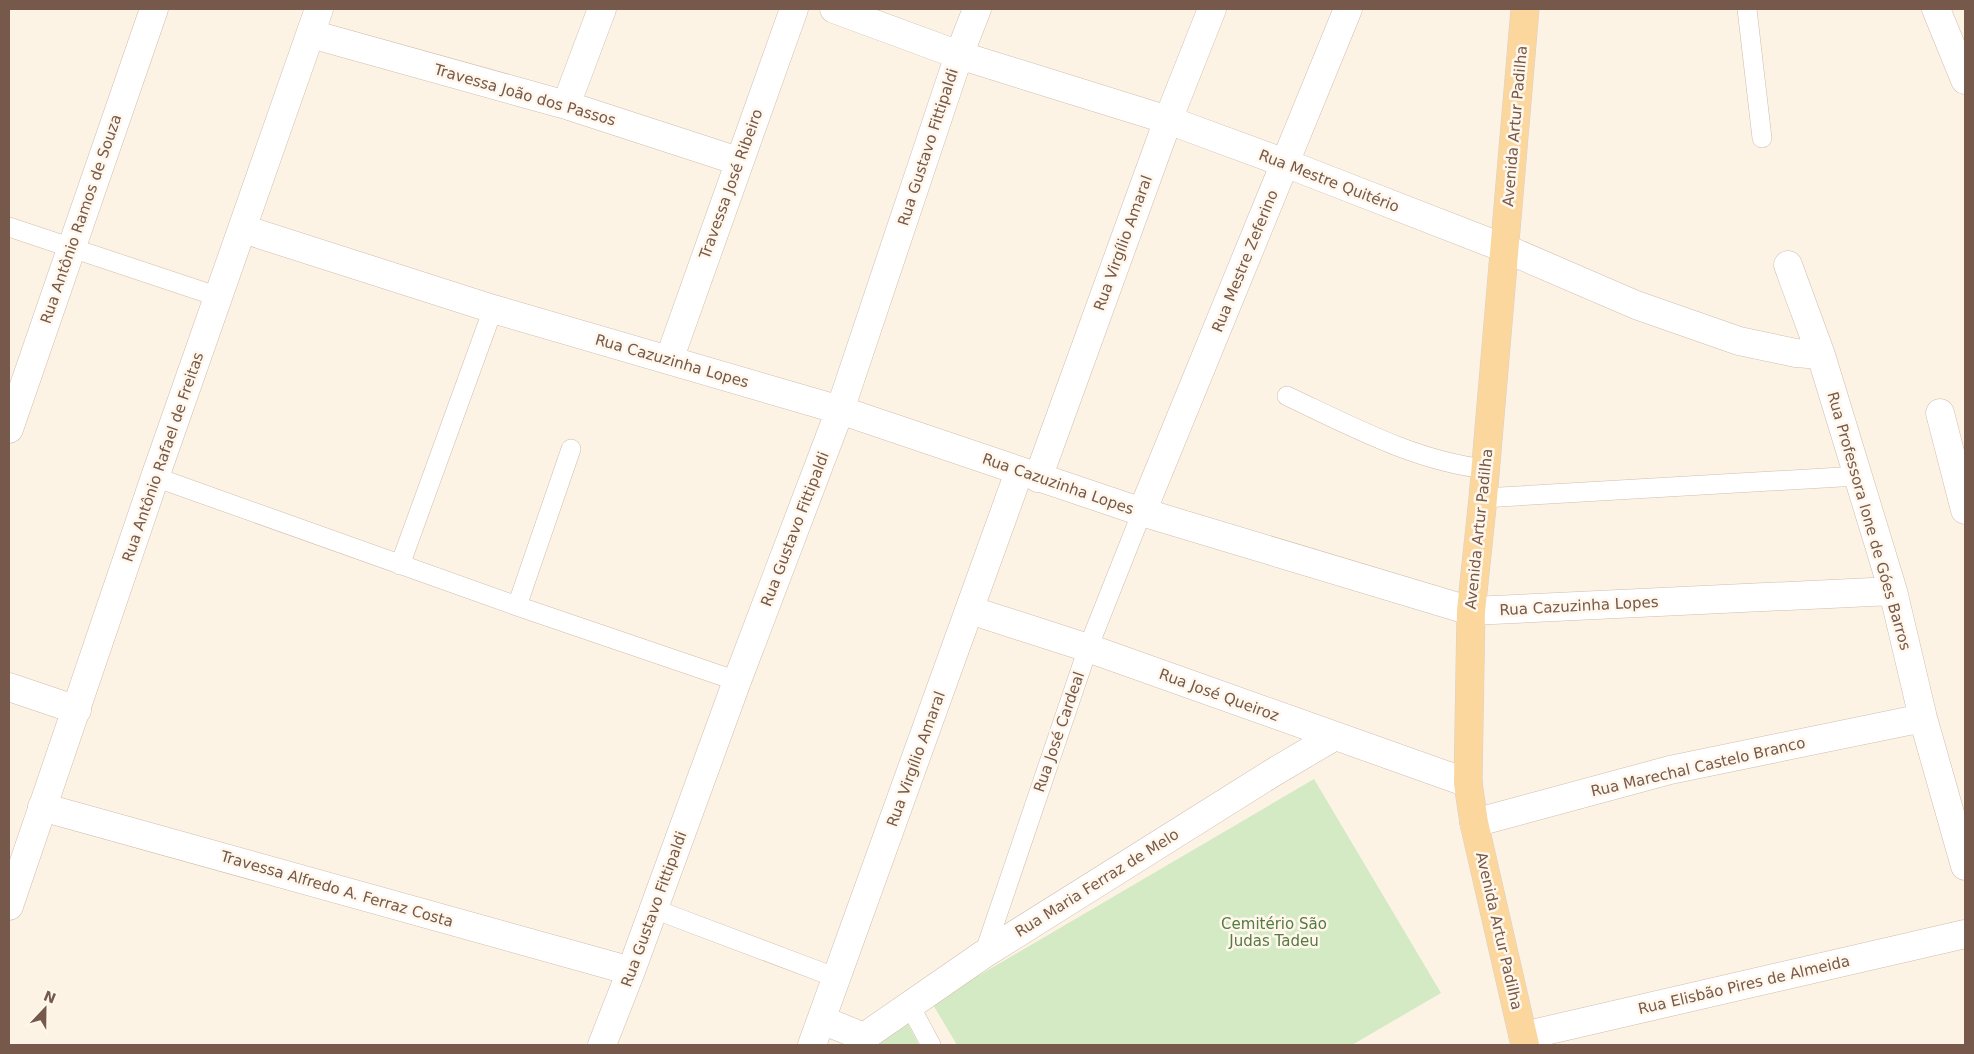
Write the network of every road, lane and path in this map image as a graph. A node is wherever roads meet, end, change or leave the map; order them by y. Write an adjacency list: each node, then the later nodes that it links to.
1 (154, 9): 22 (street, Rua Antônio Ramos de Souza)
2 (319, 9): 12 (street, Rua Antônio Rafael de Freitas)
3 (602, 9): 15 (street)
4 (794, 9): 18 (street, Travessa José Ribeiro)
5 (834, 9): 13 (street, Rua Mestre Quitério)
6 (977, 9): 13 (street, Rua Gustavo Fittipaldi)
7 (1212, 9): 16 (street, Rua Virgílio Amaral)
8 (1348, 9): 19 (street, Rua Mestre Zeferino)
9 (1525, 9): 23 (main road, Avenida Artur Padilha)
10 (1747, 9): 17 (lane)
11 (1936, 9): 14 (street)
12 (311, 34): 15 (street, Travessa João dos Passos); 21 (street, Rua Antônio Rafael de Freitas)
13 (959, 55): 16 (street, Rua Mestre Quitério); 30 (street, Rua Gustavo Fittipaldi)
14 (1965, 80)
15 (566, 105): 18 (street, Travessa João dos Passos)
16 (1168, 120): 19 (street, Rua Mestre Quitério); 35 (street, Rua Virgílio Amaral)
17 (1762, 138)
18 (738, 161): 28 (street, Travessa José Ribeiro)
19 (1285, 163): 23 (street, Rua Mestre Quitério); 40 (street, Rua Mestre Zeferino)
20 (9, 227): 22 (lane)
21 (243, 229): 25 (street, Rua Antônio Rafael de Freitas); 26 (street, Rua Cazuzinha Lopes)
22 (70, 247): 25 (lane); 32 (street, Rua Antônio Ramos de Souza)
23 (1504, 248): 27 (street, Rua Mestre Quitério); 34 (main road, Avenida Artur Padilha)
24 (1788, 265): 27 (street, Rua Professora Ione de Góes Barros)
25 (219, 297): 37 (street, Rua Antônio Rafael de Freitas)
26 (493, 308): 28 (street, Rua Cazuzinha Lopes); 41 (lane)
27 (1821, 355): 36 (street, Rua Professora Ione de Góes Barros)
28 (669, 360): 30 (street, Rua Cazuzinha Lopes)
29 (1287, 396): 34 (lane)
30 (840, 410): 35 (street, Rua Cazuzinha Lopes); 47 (street, Rua Gustavo Fittipaldi)
31 (1940, 413): 39 (street)
32 (9, 429)
33 (572, 449): 43 (lane)
34 (1486, 469): 38 (main road, Avenida Artur Padilha)
35 (1029, 475): 40 (street, Rua Cazuzinha Lopes); 44 (street, Rua Virgílio Amaral)
36 (1858, 476): 38 (lane); 42 (street, Rua Professora Ione de Góes Barros)
37 (155, 477): 41 (lane); 49 (street, Rua Antônio Rafael de Freitas)
38 (1483, 498): 45 (main road, Avenida Artur Padilha)
39 (1965, 510)
40 (1142, 512): 45 (street, Rua Cazuzinha Lopes); 46 (lane, Rua José Cardeal)
41 (400, 565): 43 (lane)
42 (1893, 591): 45 (street, Rua Cazuzinha Lopes); 50 (street, Rua Professora Ione de Góes Barros)
43 (517, 606): 47 (lane)
44 (970, 610): 46 (street, Rua José Queiroz); 61 (street, Rua Virgílio Amaral)
45 (1471, 610): 52 (main road, Avenida Artur Padilha)
46 (1088, 648): 51 (street, Rua José Queiroz); 59 (lane, Rua José Cardeal)
47 (736, 681): 57 (street, Rua Gustavo Fittipaldi)
48 (9, 687): 49 (street)
49 (77, 710): 53 (street, Rua Antônio Rafael de Freitas)
50 (1923, 718): 54 (street, Rua Marechal Castelo Branco); 55 (street, Rua Professora Ione de Góes Barros)
51 (1335, 736): 52 (street, Rua José Queiroz); 59 (street, Rua Maria Ferraz de Melo)
52 (1468, 783): 54 (main road, Avenida Artur Padilha)
53 (42, 807): 56 (street, Rua Antônio Rafael de Freitas); 60 (street, Travessa Alfredo A. Ferraz Costa)
54 (1474, 823): 65 (main road, Avenida Artur Padilha)
55 (1965, 866)
56 (9, 906)
57 (654, 909): 60 (street, Rua Gustavo Fittipaldi); 61 (lane)
58 (1965, 934): 65 (street, Rua Elisbão Pires de Almeida)
59 (984, 954): 62 (street, Rua Maria Ferraz de Melo)
60 (631, 971): 66 (street, Rua Gustavo Fittipaldi)
61 (838, 978): 63 (street, Rua Virgílio Amaral)
62 (910, 1006): 64 (street, Rua Maria Ferraz de Melo); 68 (lane)
63 (822, 1020): 64 (street); 67 (street, Rua Virgílio Amaral)
64 (864, 1041)
65 (1524, 1041)
66 (602, 1045)
67 (812, 1045)
68 (931, 1045)

